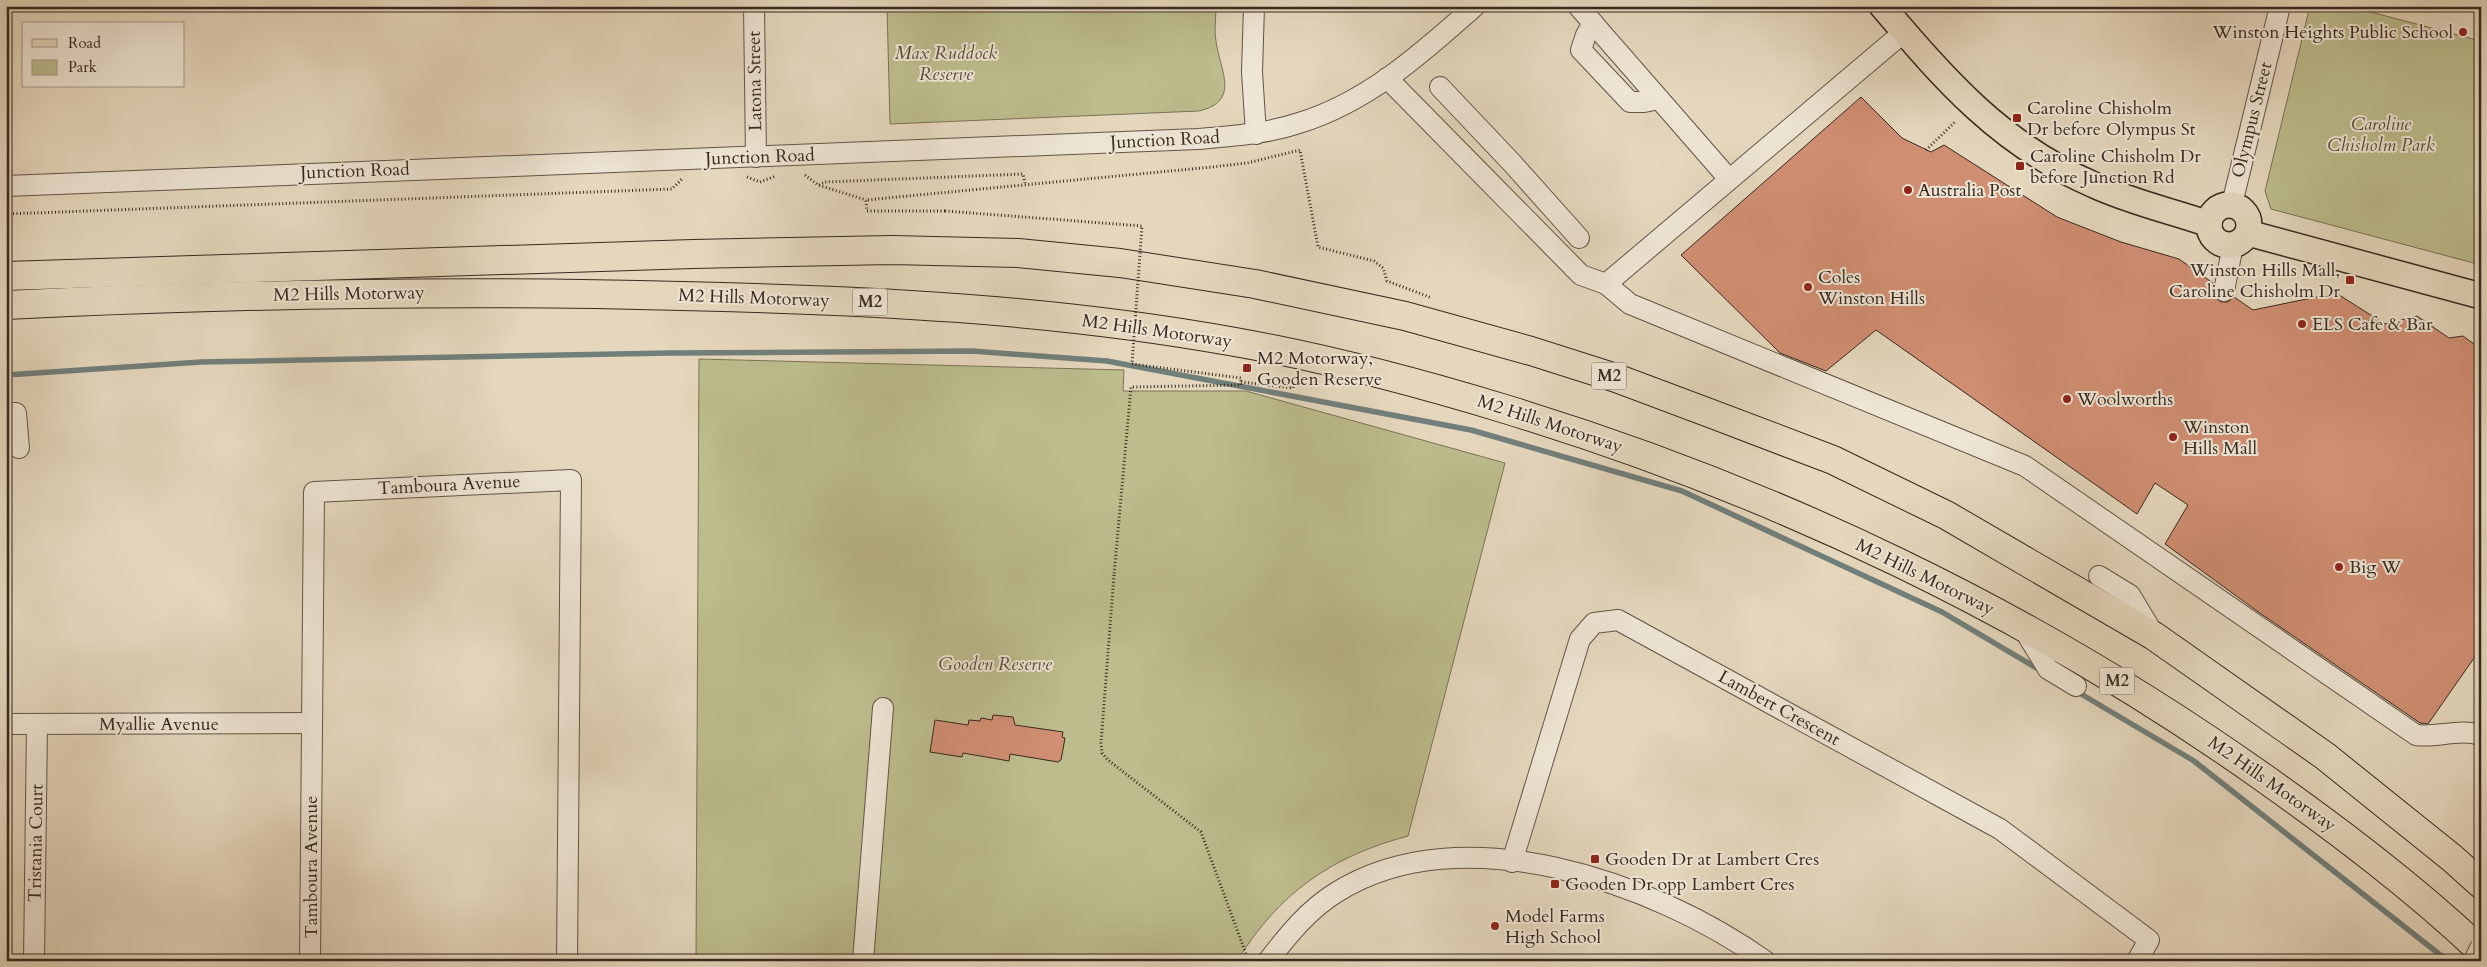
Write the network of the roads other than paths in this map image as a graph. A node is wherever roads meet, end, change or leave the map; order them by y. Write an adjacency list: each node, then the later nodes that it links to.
1 (754, 6): 13 (street, Latona Street)
2 (1254, 6): 12 (street)
3 (1475, 6): 9 (street, Junction Road)
4 (1578, 6): 7 (street)
5 (1882, 6): 8 (main road)
6 (2280, 6): 16 (street, Olympus Street)
7 (1594, 23): 11 (street); 11 (street)
8 (1904, 32): 14 (street); 17 (main road)
9 (1387, 78): 12 (street, Junction Road); 21 (street)
10 (1440, 88): 18 (street)
11 (1659, 98): 14 (street)
12 (1256, 134): 13 (street, Junction Road)
13 (756, 156): 15 (street, Junction Road)
14 (1729, 179): 21 (street)
15 (6, 186)
16 (2232, 204): 17 (main road); 19 (main road)
17 (2209, 224): 19 (main road)
18 (1579, 238)
19 (2241, 239): 22 (street); 23 (main road)
20 (6, 276): 29 (highway, M2 Hills Motorway / M2)
21 (1606, 284): 35 (street)
22 (2224, 291)
23 (2481, 296)
24 (6, 305): 28 (highway, M2 Hills Motorway / M2)
25 (6, 413): 26 (street)
26 (19, 448)
27 (2099, 576): 29 (street)
28 (2021, 625): 30 (street); 39 (highway, M2 Hills Motorway / M2)
29 (2154, 636): 37 (highway, M2 Hills Motorway / M2)
30 (2076, 686)
31 (883, 708): 43 (street)
32 (312, 723): 34 (street, Myallie Avenue); 41 (street, Tamboura Avenue); 42 (street, Tamboura Avenue)
33 (6, 724): 34 (street, Myallie Avenue)
34 (37, 724): 40 (street, Tristania Court)
35 (2481, 735)
36 (1512, 862): 44 (street); 45 (street); 46 (street, Lambert Crescent)
37 (2481, 884)
38 (2481, 946): 47 (street, bridge)
39 (2481, 951)
40 (34, 961)
41 (310, 961)
42 (567, 961)
43 (863, 961)
44 (1268, 961)
45 (1765, 961)
46 (2137, 961)
47 (2474, 961)

